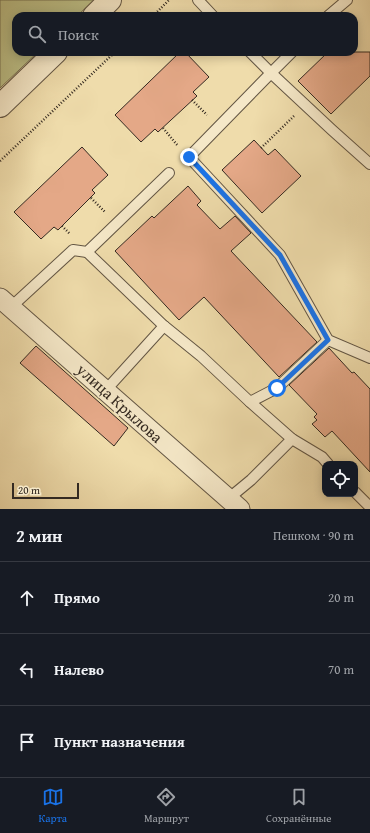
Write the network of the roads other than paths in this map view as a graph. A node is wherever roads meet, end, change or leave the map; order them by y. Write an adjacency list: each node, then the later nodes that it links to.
1 (110, 0): 4 (street)
2 (347, 0): 6 (lane)
3 (203, 2): 5 (lane)
4 (98, 12)
5 (210, 12)
6 (333, 12)
7 (52, 56): 11 (street)
8 (254, 56): 10 (lane)
9 (288, 56): 10 (lane)
10 (271, 73): 12 (lane); 17 (lane)
11 (0, 106)
12 (369, 160)
13 (169, 173): 14 (lane)
14 (87, 252): 15 (lane); 16 (lane)
15 (5, 303): 19 (street, улица Крылова)
16 (164, 326): 19 (lane); 20 (lane)
17 (328, 340): 18 (lane); 20 (lane)
18 (370, 358)
19 (105, 390): 24 (street, улица Крылова)
20 (250, 402): 21 (lane)
21 (292, 439): 22 (lane); 24 (lane)
22 (325, 461)
23 (358, 495): 25 (lane)
24 (234, 504)
25 (370, 507)

